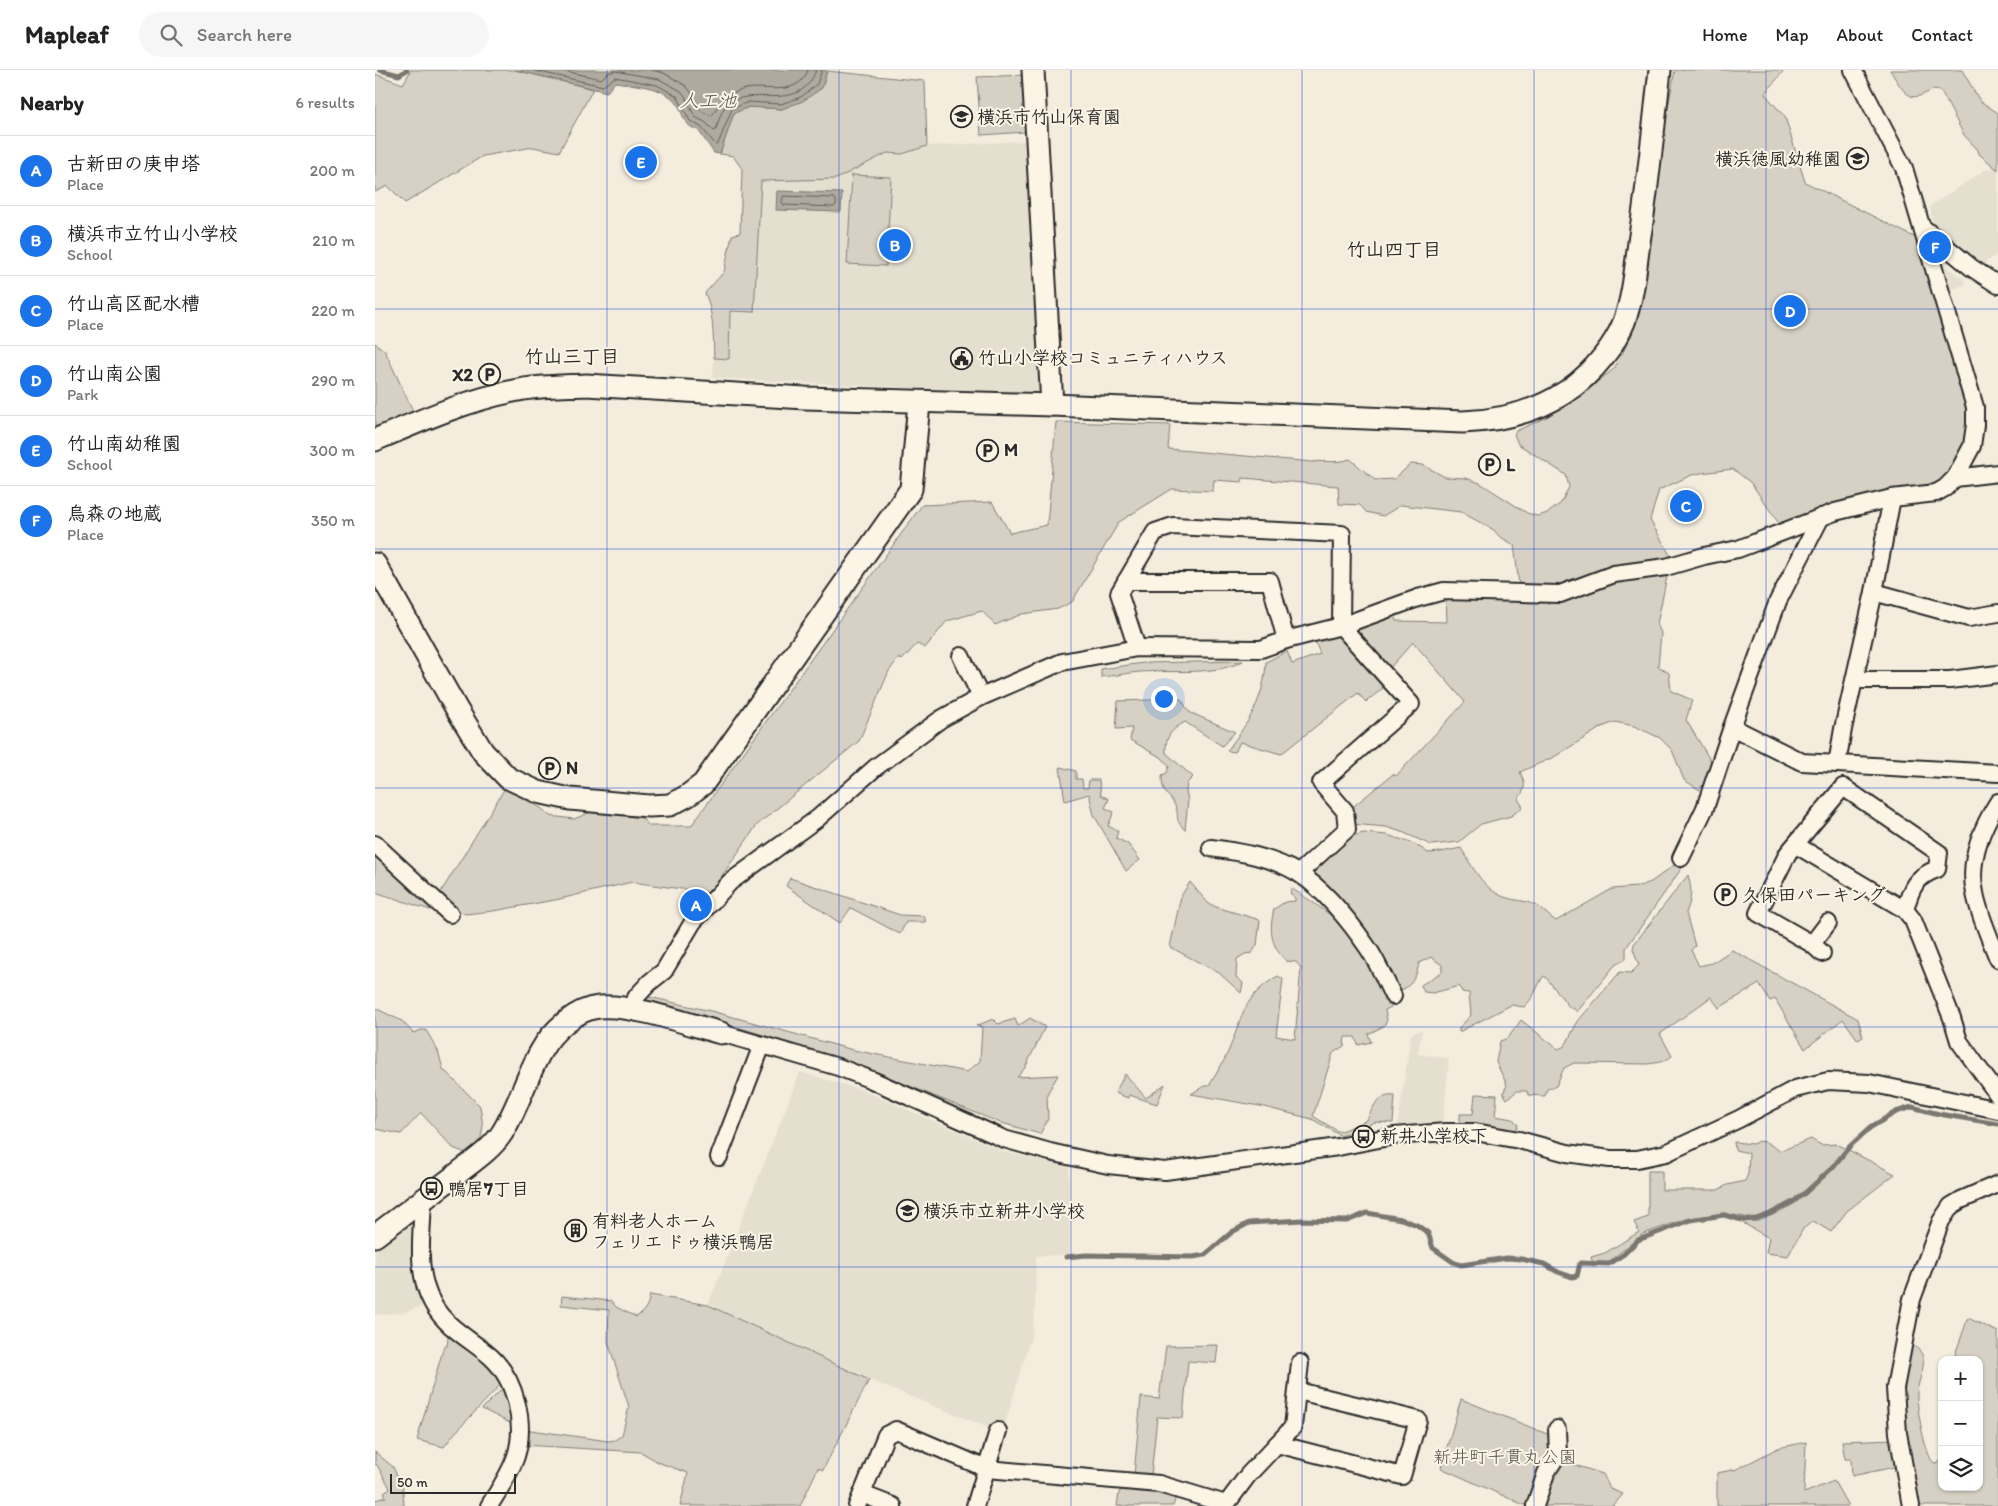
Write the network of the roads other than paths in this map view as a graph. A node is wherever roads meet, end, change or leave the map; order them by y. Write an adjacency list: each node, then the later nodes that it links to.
1 (1033, 70): 7 (street)
2 (1660, 70): 7 (street)
3 (1853, 70): 4 (street)
4 (1922, 227): 5 (street); 10 (street)
5 (1998, 285)
6 (919, 403): 7 (street); 8 (street); 13 (street)
7 (1052, 405)
8 (375, 440)
9 (1998, 473): 10 (street)
10 (1955, 478): 11 (street)
11 (1892, 498): 12 (street); 15 (street)
12 (1821, 517): 17 (street); 24 (street)
13 (375, 564)
14 (1126, 581): 17 (street); 18 (street); 19 (street)
15 (1874, 592): 16 (street); 22 (street)
16 (1998, 613)
17 (1341, 626): 18 (street); 32 (street)
18 (1286, 640): 19 (street)
19 (1137, 648): 23 (street)
20 (961, 656): 23 (street)
21 (1998, 674): 22 (street)
22 (1856, 680): 25 (street)
23 (981, 697): 38 (street)
24 (1731, 727): 25 (street); 31 (street)
25 (1837, 764): 26 (street)
26 (1998, 773)
27 (1998, 802): 36 (street)
28 (375, 844): 34 (street)
29 (1796, 845): 33 (street); 33 (street); 35 (street)
30 (1211, 848): 32 (street)
31 (1681, 858)
32 (1299, 874): 37 (street)
33 (1905, 910): 41 (street)
34 (450, 914)
35 (1828, 923)
36 (1998, 959)
37 (1393, 996)
38 (630, 1009): 39 (street); 45 (street)
39 (721, 1033): 40 (street)
40 (762, 1045): 42 (street); 43 (street)
41 (1998, 1095)
42 (1998, 1110)
43 (719, 1157)
44 (1998, 1184): 59 (street)
45 (423, 1200): 46 (street); 55 (street)
46 (375, 1236)
47 (1300, 1364): 48 (street)
48 (1298, 1391): 51 (street); 51 (street)
49 (1557, 1429): 58 (street)
50 (998, 1431): 52 (street)
51 (1277, 1444): 54 (street)
52 (987, 1469): 53 (street); 54 (street); 57 (street)
53 (859, 1500): 56 (street)
54 (1226, 1505)
55 (489, 1506)
56 (893, 1506)
57 (975, 1506)
58 (1535, 1506)
59 (1911, 1506)

